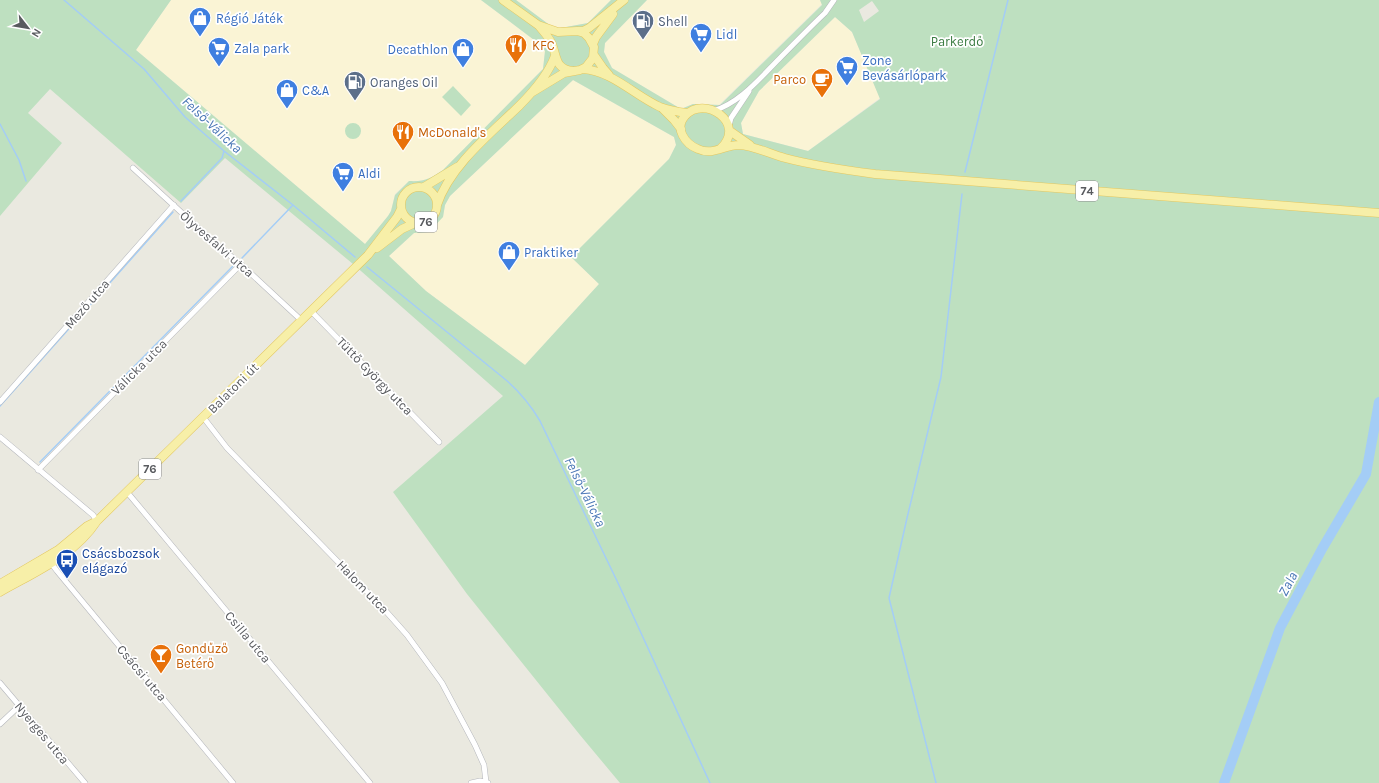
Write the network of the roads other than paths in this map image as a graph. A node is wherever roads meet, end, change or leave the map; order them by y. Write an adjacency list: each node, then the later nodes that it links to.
1 (503, 0): 4 (main road)
2 (833, 1): 13 (street)
3 (622, 2): 5 (main road); 7 (main road)
4 (538, 25): 6 (main road); 8 (main road)
5 (577, 31): 6 (main road); 7 (main road)
6 (567, 32): 8 (main road)
7 (593, 44): 9 (main road, 74)
8 (555, 54): 11 (main road); 14 (main road, 76)
9 (594, 55): 10 (main road); 12 (main road, 74)
10 (583, 69): 11 (main road, 74); 12 (main road, 74)
11 (573, 71): 14 (main road, 76)
12 (611, 77): 15 (main road, 74)
13 (753, 85): 16 (street); 19 (street)
14 (531, 93): 22 (main road, 76)
15 (661, 107): 17 (main road, 74); 18 (main road, 74)
16 (713, 111): 17 (main road, 74); 19 (main road, 74)
17 (687, 113): 18 (main road)
18 (681, 129): 20 (main road, 74)
19 (729, 129): 20 (main road); 21 (main road, 74)
20 (721, 148): 21 (main road, 74)
21 (754, 148): 28 (main road, 74)
22 (459, 165): 24 (main road, 76); 26 (main road, 76)
23 (133, 168): 25 (street, Ölyvesfalvi utca)
24 (424, 187): 26 (main road, 76); 27 (main road, 76)
25 (174, 205): 31 (street, Ölyvesfalvi utca); 34 (street, Mező utca)
26 (437, 205): 29 (main road, 76)
27 (401, 209): 29 (main road, 76); 30 (main road, Balatoni út / 76)
28 (1378, 213)
29 (415, 223): 30 (main road, Balatoni út / 76)
30 (368, 255): 32 (main road, Balatoni út / 76)
31 (241, 264): 33 (street, Ölyvesfalvi utca); 38 (street, Válicka utca)
32 (311, 311): 33 (main road, Balatoni út / 76); 37 (street, Tüttő György utca)
33 (301, 320): 35 (main road, Balatoni út / 76)
34 (0, 402)
35 (203, 417): 39 (main road, Balatoni út / 76); 47 (street, Halom utca)
36 (0, 437): 38 (street)
37 (439, 442)
38 (38, 470): 40 (street)
39 (127, 492): 40 (main road, Balatoni út / 76); 50 (street, Csilla utca)
40 (97, 521): 41 (main road, Balatoni út / 76); 42 (main road, Balatoni út / 76)
41 (51, 563): 43 (main road, Balatoni út / 76); 49 (street, Csácsi utca)
42 (0, 584)
43 (0, 592)
44 (0, 683): 45 (street, Nyerges utca)
45 (19, 706): 46 (street); 48 (street, Nyerges utca)
46 (0, 724)
47 (487, 782): 51 (street)
48 (85, 783)
49 (233, 783)
50 (370, 783)
51 (471, 783)

